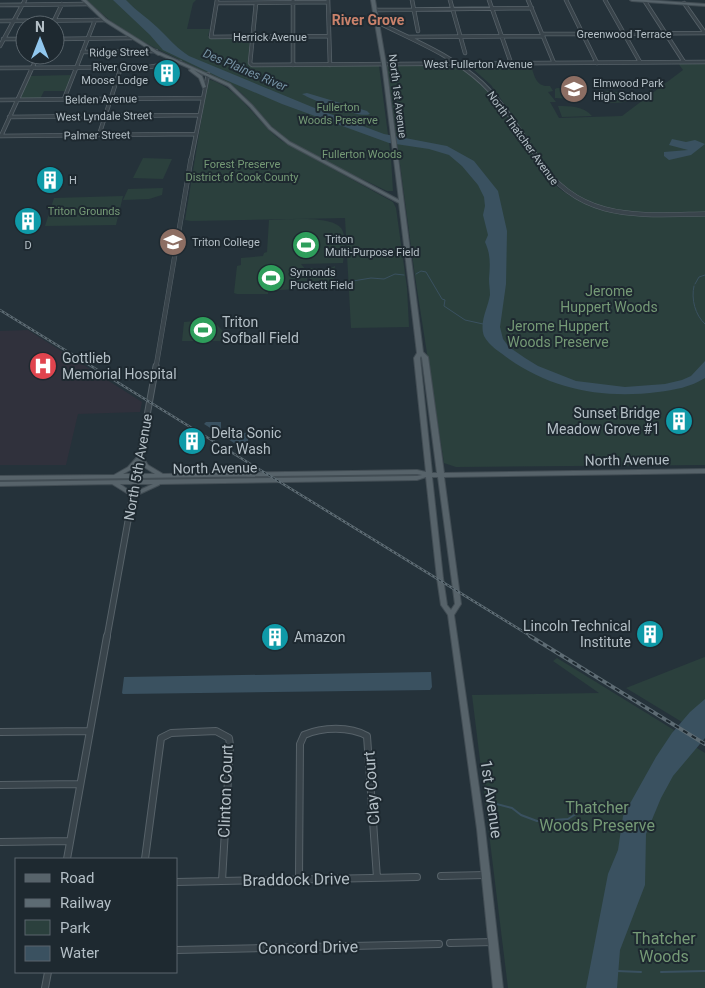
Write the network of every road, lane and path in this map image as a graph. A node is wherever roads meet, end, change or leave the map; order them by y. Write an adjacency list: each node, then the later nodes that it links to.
1 (25, 0): 17 (street)
2 (84, 0): 19 (main road)
3 (373, 0): 26 (main road)
4 (412, 0): 23 (street)
5 (450, 0): 24 (street)
6 (489, 0): 25 (street)
7 (528, 0): 22 (street)
8 (566, 0): 37 (street)
9 (606, 0): 38 (street)
10 (632, 0): 11 (main road)
11 (645, 0): 16 (main road); 35 (street)
12 (293, 1): 13 (street); 15 (street); 40 (street)
13 (328, 1): 41 (street)
14 (217, 2): 15 (street); 42 (street, Herrick Avenue)
15 (256, 3): 42 (street)
16 (684, 3): 21 (main road); 36 (street)
17 (23, 4): 18 (street); 20 (street); 32 (street)
18 (62, 4): 19 (street); 27 (street)
19 (87, 4): 30 (main road)
20 (0, 5)
21 (705, 5)
22 (532, 8): 25 (street); 39 (street)
23 (414, 9): 24 (street); 26 (street); 34 (street)
24 (453, 9): 25 (street); 44 (street)
25 (492, 9): 45 (street)
26 (375, 10): 33 (main road)
27 (56, 15)
28 (65, 20): 29 (street)
29 (94, 20): 30 (street); 47 (street)
30 (105, 20): 48 (main road)
31 (0, 21): 32 (street)
32 (14, 21): 49 (street)
33 (377, 22): 43 (street, North Thatcher Avenue); 62 (main road, North 1st Avenue)
34 (418, 31)
35 (666, 33): 36 (street, Greenwood Terrace); 38 (street, Greenwood Terrace); 57 (street)
36 (705, 33)
37 (583, 34): 38 (street, Greenwood Terrace); 39 (street, Greenwood Terrace); 61 (street)
38 (624, 34): 56 (street)
39 (543, 35): 45 (street, Greenwood Terrace); 60 (street)
40 (294, 36): 41 (street, Herrick Avenue); 42 (street, Herrick Avenue); 65 (street)
41 (329, 36): 66 (street)
42 (253, 37): 65 (street, West Fullerton Avenue)
43 (407, 37): 44 (street, Greenwood Terrace); 63 (street, North Thatcher Avenue)
44 (461, 37): 45 (street, Greenwood Terrace); 54 (street)
45 (502, 37): 59 (street)
46 (65, 38): 47 (street)
47 (88, 38): 48 (street); 53 (street)
48 (132, 38): 52 (main road)
49 (2, 39): 50 (street); 51 (street)
50 (15, 39)
51 (0, 46)
52 (156, 51): 53 (street, Ridge Street); 55 (main road)
53 (82, 52): 70 (street)
54 (465, 53)
55 (177, 62): 67 (street); 71 (main road); 72 (main road)
56 (640, 62): 57 (street, West Fullerton Avenue); 61 (street, West Fullerton Avenue)
57 (684, 62): 58 (street, West Fullerton Avenue)
58 (705, 62)
59 (511, 63): 60 (street, West Fullerton Avenue); 63 (street, West Fullerton Avenue)
60 (554, 63): 61 (street, West Fullerton Avenue)
61 (597, 63)
62 (384, 64): 63 (street, West Fullerton Avenue); 66 (street, West Fullerton Avenue); 85 (main road, North 1st Avenue)
63 (458, 64): 88 (street, North Thatcher Avenue)
64 (33, 65): 69 (street)
65 (293, 65): 66 (street, West Fullerton Avenue)
66 (330, 65)
67 (121, 67): 70 (street); 77 (street)
68 (0, 68): 69 (street)
69 (32, 68): 70 (street); 75 (street)
70 (76, 68): 76 (street)
71 (191, 70): 72 (main road); 73 (main road)
72 (207, 75): 73 (street, North 5th Avenue); 86 (main road)
73 (204, 86): 74 (street, North 5th Avenue)
74 (202, 98): 77 (street, Belden Avenue); 79 (street, North 5th Avenue)
75 (17, 99): 76 (street, Belden Avenue); 78 (street, Belden Avenue); 81 (street)
76 (64, 99): 77 (street, Belden Avenue)
77 (110, 99): 80 (street)
78 (0, 100)
79 (199, 115): 80 (street, West Lyndale Street); 82 (street, North 5th Avenue)
80 (105, 116): 81 (street, West Lyndale Street); 83 (street)
81 (9, 117): 84 (street)
82 (195, 134): 83 (street, Palmer Street); 90 (street, North 5th Avenue)
83 (99, 135): 84 (street, Palmer Street)
84 (1, 136)
85 (399, 190): 86 (main road); 87 (main road, North 1st Avenue)
86 (385, 193): 87 (main road)
87 (400, 202): 89 (main road, North 1st Avenue)
88 (705, 214)
89 (420, 353): 92 (main road, North 1st Avenue); 93 (main road, North 1st Avenue)
90 (140, 457): 94 (main road); 95 (main road); 97 (street, North 5th Avenue)
91 (705, 471): 93 (main road, North Avenue)
92 (430, 474): 93 (main road, North Avenue); 94 (main road, North Avenue); 98 (main road, North Avenue); 102 (main road, 1st Avenue)
93 (441, 474): 102 (main road, 1st Avenue)
94 (167, 476): 97 (main road, North Avenue)
95 (111, 477): 96 (main road, North Avenue); 97 (main road, North Avenue)
96 (0, 478)
97 (136, 479): 98 (main road, North Avenue); 99 (main road, North Avenue); 101 (street, North 5th Avenue)
98 (175, 482): 101 (main road)
99 (104, 483): 100 (main road, North Avenue); 101 (main road)
100 (0, 484)
101 (133, 495): 103 (street, North 5th Avenue)
102 (452, 615): 112 (main road, 1st Avenue)
103 (89, 730): 104 (street); 105 (street, North 5th Avenue)
104 (0, 732)
105 (80, 784): 106 (street); 107 (street, North 5th Avenue)
106 (0, 786)
107 (70, 841): 108 (street); 109 (street, North 5th Avenue)
108 (0, 842)
109 (67, 858)
110 (145, 858): 116 (street, Clinton Court)
111 (441, 876): 112 (street)
112 (486, 876): 118 (main road, 1st Avenue)
113 (417, 877): 114 (street, Braddock Drive)
114 (377, 878): 115 (street, Braddock Drive); 115 (street, Clay Court)
115 (299, 879): 116 (street, Braddock Drive)
116 (222, 881): 117 (street, Braddock Drive)
117 (178, 882)
118 (494, 942): 119 (street); 124 (main road, 1st Avenue)
119 (450, 943)
120 (439, 944): 121 (street, Concord Drive)
121 (178, 950)
122 (48, 973): 123 (street)
123 (45, 988)
124 (498, 988)

